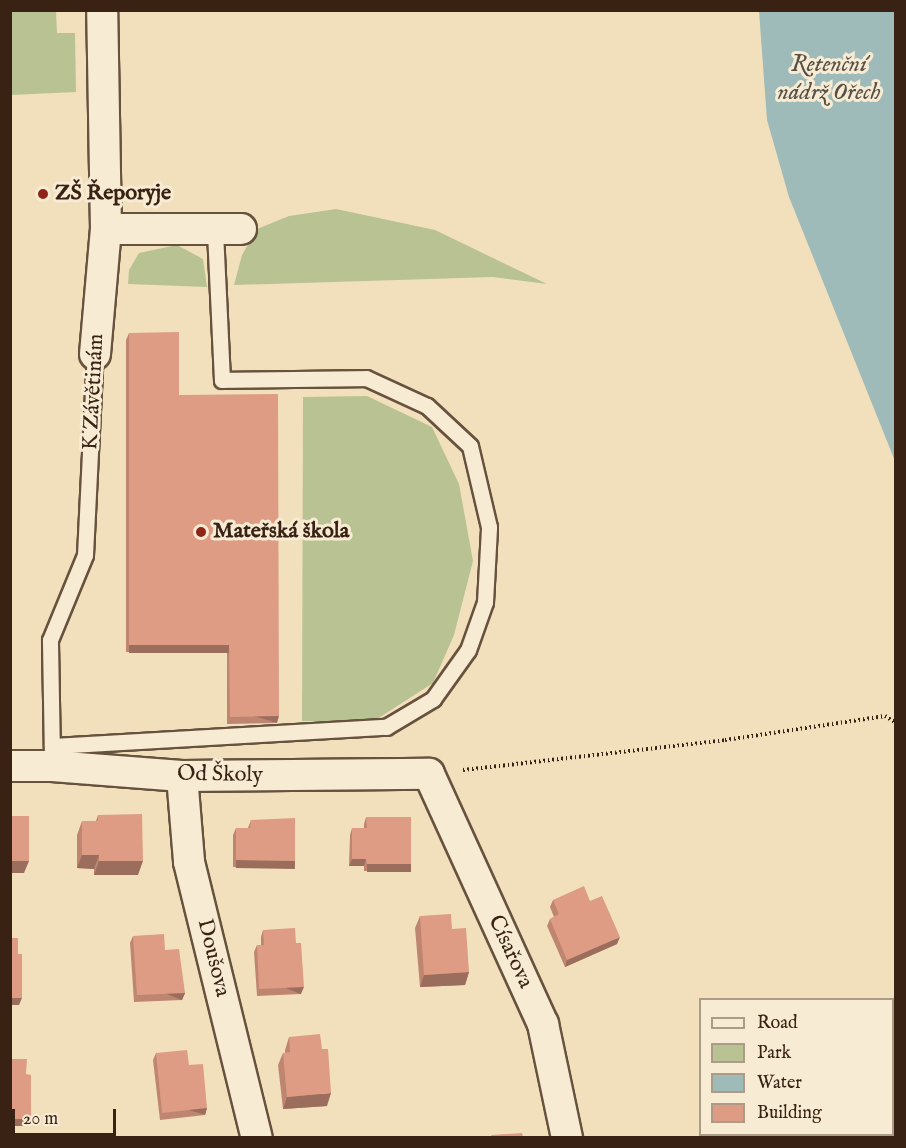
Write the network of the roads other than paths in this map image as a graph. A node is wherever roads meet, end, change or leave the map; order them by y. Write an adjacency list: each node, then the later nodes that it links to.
1 (102, 10): 2 (street, K Závětinám)
2 (106, 229): 3 (street); 4 (street, K Závětinám)
3 (228, 230): 5 (lane)
4 (95, 354): 5 (lane, K Závětinám)
5 (52, 756): 6 (street, Od Školy); 8 (street, Od Školy)
6 (10, 766)
7 (429, 774): 8 (street, Od Školy); 10 (street, Císařova)
8 (182, 776): 9 (street, Doušova)
9 (256, 1137)
10 (567, 1137)

